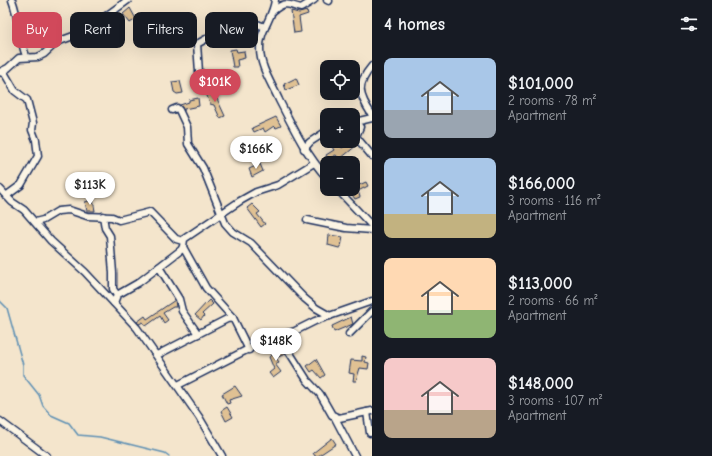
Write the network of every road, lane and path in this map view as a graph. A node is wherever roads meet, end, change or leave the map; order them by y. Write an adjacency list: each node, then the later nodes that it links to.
1 (12, 0): 7 (street)
2 (128, 0): 7 (street)
3 (275, 0): 5 (street)
4 (314, 0): 5 (street)
5 (273, 11): 6 (street)
6 (265, 27): 9 (street); 16 (street)
7 (26, 56): 21 (street)
8 (372, 66): 11 (street)
9 (199, 72)
10 (172, 110): 23 (street)
11 (372, 115)
12 (372, 118): 13 (street)
13 (360, 121)
14 (320, 136): 16 (street)
15 (360, 142): 17 (street)
16 (304, 149): 18 (street)
17 (372, 156)
18 (314, 163): 19 (street); 23 (street)
19 (320, 170)
20 (0, 189): 21 (street)
21 (6, 196): 26 (street)
22 (344, 196): 27 (street)
23 (221, 214): 29 (street); 35 (street)
24 (103, 216): 26 (street); 29 (street); 31 (street)
25 (307, 220): 28 (street)
26 (35, 222): 33 (street)
27 (372, 226)
28 (372, 230)
29 (183, 244): 30 (street); 36 (street)
30 (159, 267): 31 (street); 37 (street)
31 (117, 294): 33 (street)
32 (372, 301): 35 (street)
33 (114, 303): 41 (street)
34 (372, 311): 38 (street)
35 (330, 316): 39 (street)
36 (233, 318): 37 (street); 40 (street)
37 (198, 334): 41 (street)
38 (349, 334)
39 (279, 336): 40 (street); 44 (street)
40 (249, 350): 42 (street)
41 (157, 355): 42 (street)
42 (178, 385): 48 (street)
43 (369, 412): 44 (street); 46 (street)
44 (334, 416): 49 (street)
45 (0, 421): 47 (street)
46 (370, 433)
47 (47, 456)
48 (222, 456)
49 (355, 456)

